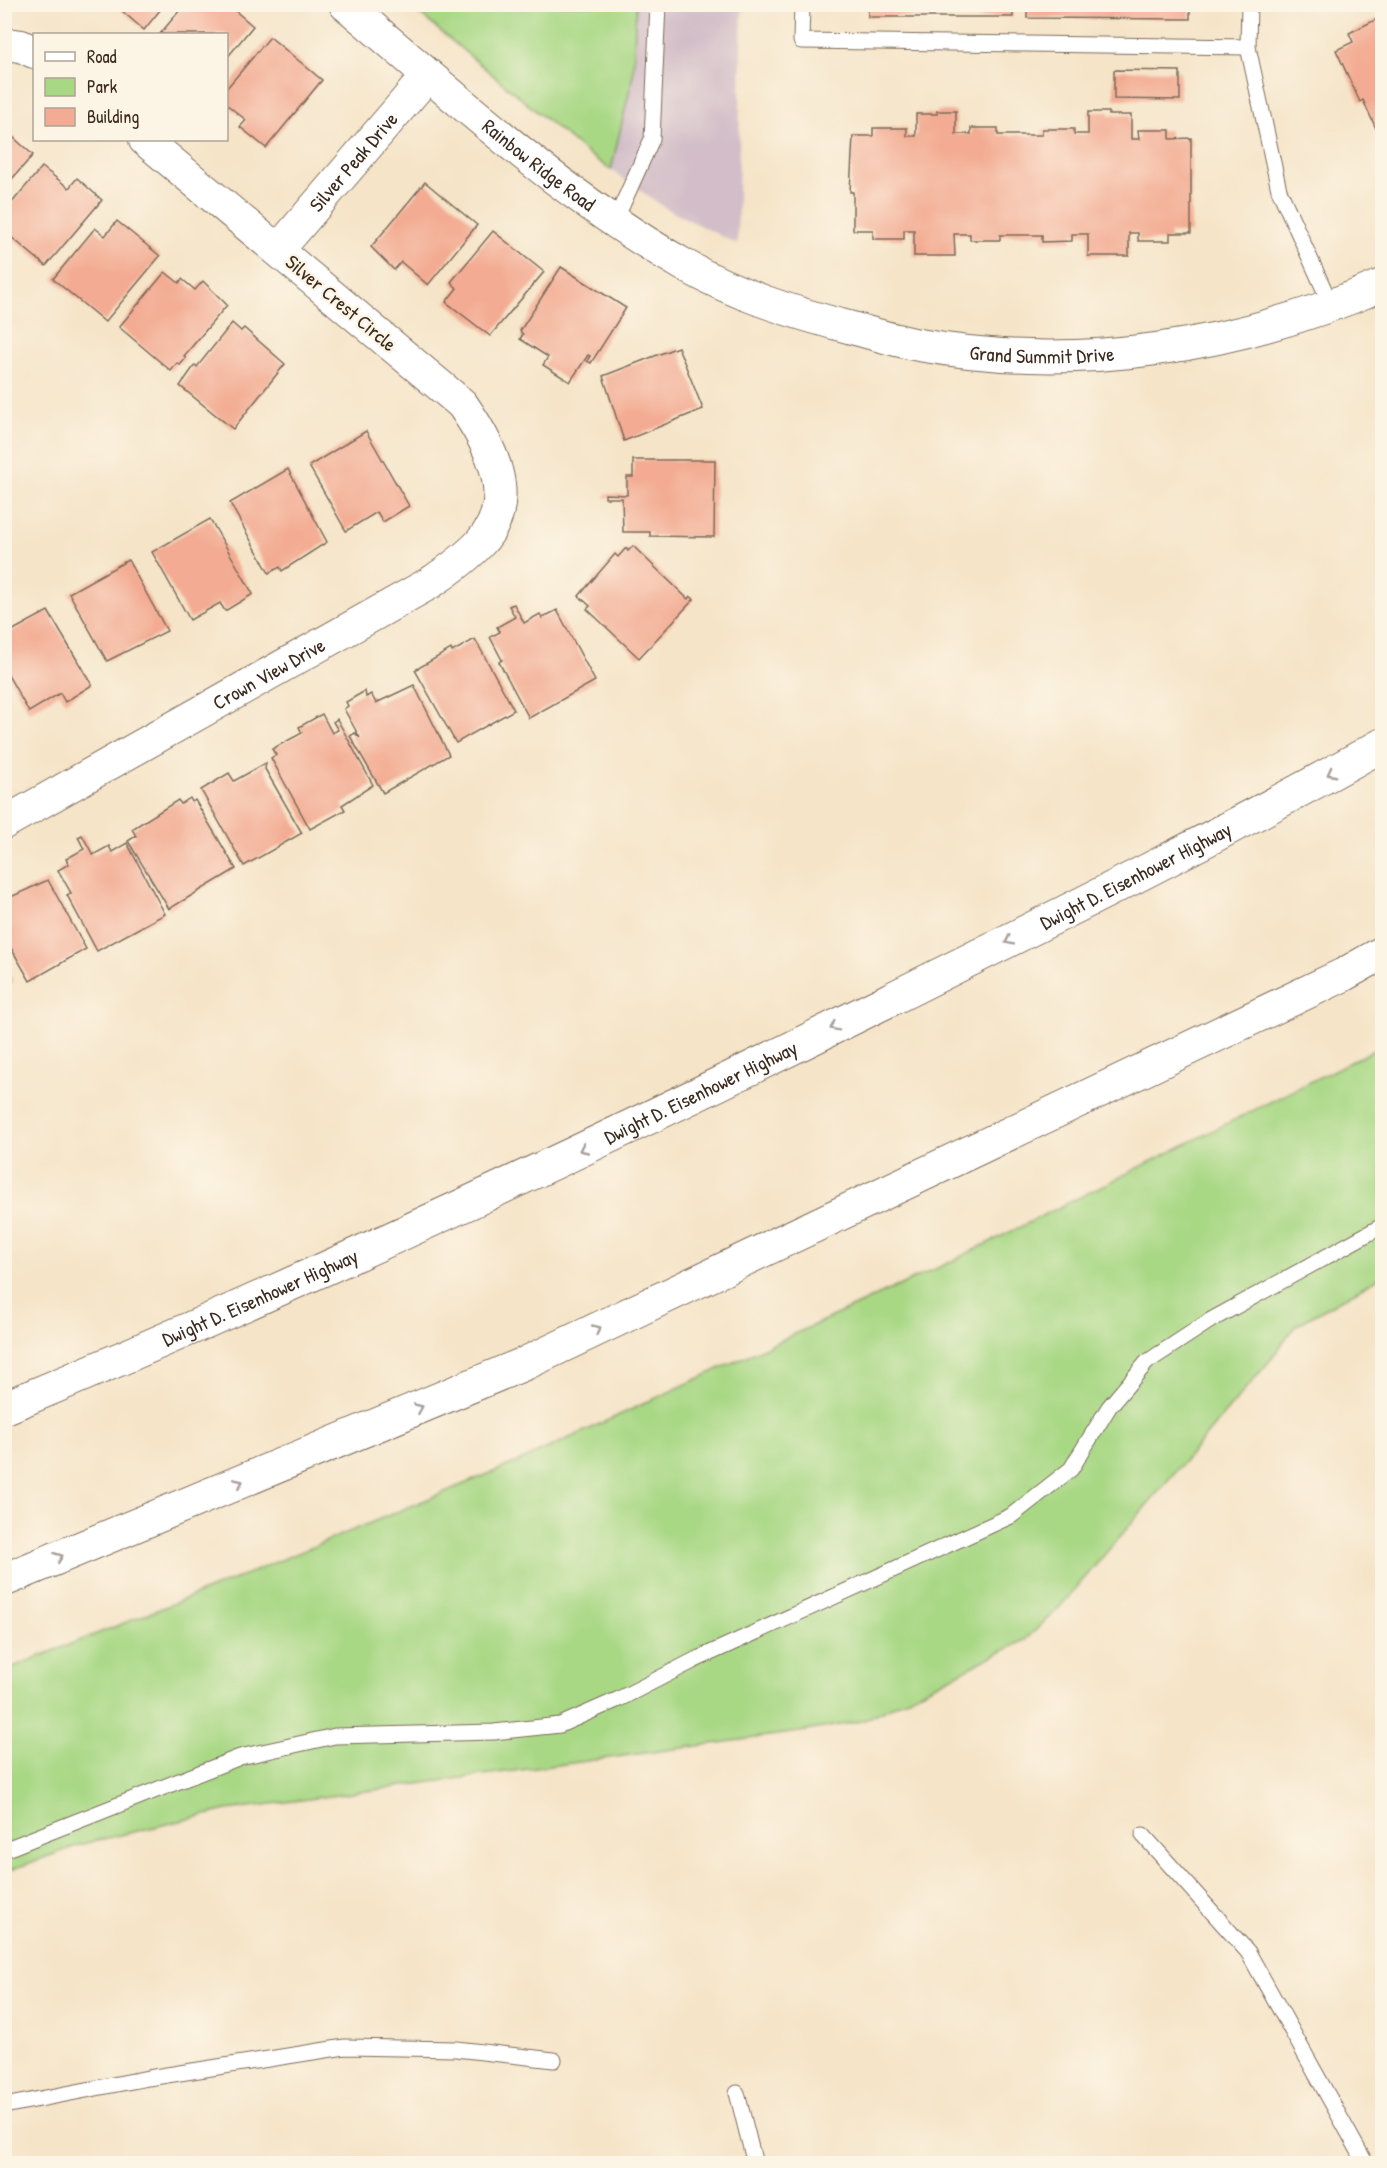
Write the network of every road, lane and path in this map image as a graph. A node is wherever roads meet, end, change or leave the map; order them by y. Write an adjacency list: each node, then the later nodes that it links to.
1 (345, 4): 8 (street, Rainbow Ridge Road)
2 (658, 4): 10 (lane)
3 (802, 4): 6 (lane)
4 (1249, 4): 6 (lane)
5 (4, 44): 7 (street)
6 (1248, 47): 14 (lane)
7 (33, 52)
8 (428, 75): 10 (street, Rainbow Ridge Road); 11 (street, Silver Peak Drive)
9 (146, 141): 11 (street, Silver Crest Circle)
10 (615, 221): 13 (street, Rainbow Ridge Road)
11 (278, 250): 15 (street, Silver Crest Circle)
12 (1383, 285): 14 (street, Grand Summit Drive)
13 (753, 298): 14 (street, Grand Summit Drive)
14 (1332, 306)
15 (500, 492): 17 (street, Crown View Drive)
16 (1383, 745): 20 (highway, Dwight D. Eisenhower Highway, one-way to 20)
17 (4, 823)
18 (1383, 953): 21 (highway, one-way to 18)
19 (1383, 1226): 23 (lane)
20 (4, 1408)
21 (4, 1580)
22 (1143, 1835): 28 (lane)
23 (4, 1850)
24 (554, 2060): 26 (lane)
25 (737, 2093): 27 (lane)
26 (4, 2106)
27 (755, 2163)
28 (1366, 2163)

